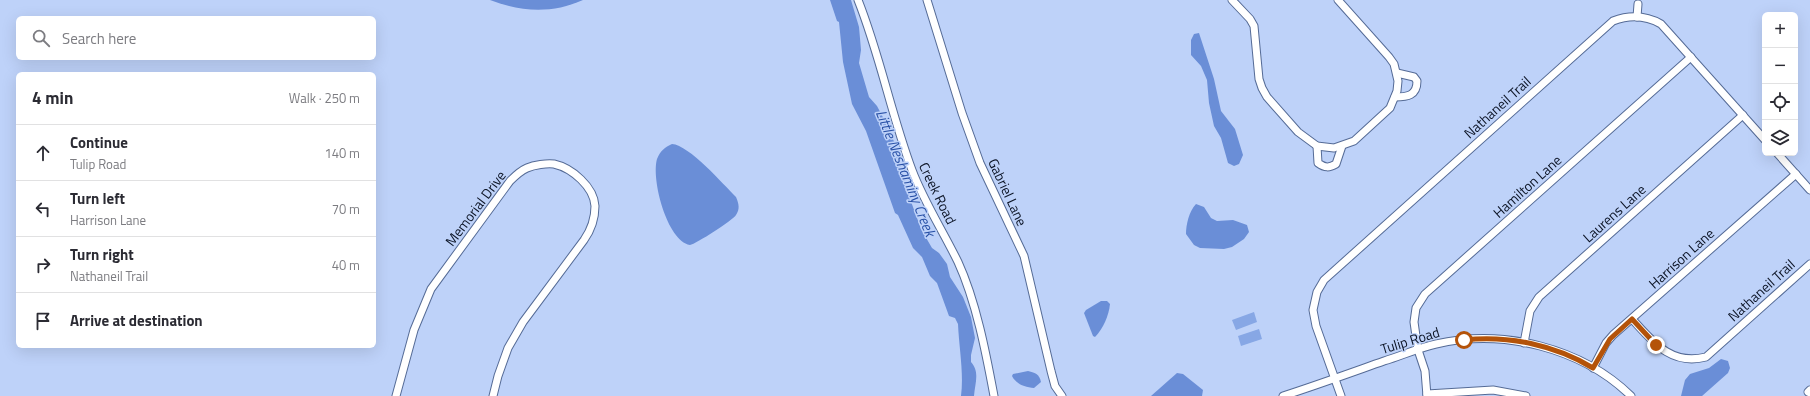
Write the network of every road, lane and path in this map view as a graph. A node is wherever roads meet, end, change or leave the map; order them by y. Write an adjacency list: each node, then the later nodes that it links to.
1 (858, 0): 28 (street, Creek Road)
2 (927, 0): 29 (street, Gabriel Lane)
3 (1232, 0): 12 (street)
4 (1338, 0): 8 (street)
5 (1638, 4): 6 (street)
6 (1637, 17): 7 (street, Nathaneil Trail); 22 (street, Nathaneil Trail)
7 (1691, 57): 10 (street, Nathaneil Trail); 20 (street, Hamilton Lane)
8 (1397, 73): 9 (street); 9 (street)
9 (1395, 97): 13 (street)
10 (1743, 116): 11 (street, Nathaneil Trail); 19 (street, Laurens Lane)
11 (1762, 137)
12 (1317, 146): 13 (street); 13 (street)
13 (1342, 146)
14 (1780, 156): 15 (street)
15 (1796, 174): 16 (street); 18 (street, Harrison Lane)
16 (1810, 190)
17 (1810, 264): 18 (street, Nathaneil Trail)
18 (1632, 319): 21 (street, Harrison Lane)
19 (1524, 343): 20 (street, Tulip Road); 21 (street, Tulip Road)
20 (1418, 350): 22 (street, Tulip Road); 25 (street, Hamilton Lane)
21 (1593, 368): 33 (street, Tulip Road)
22 (1335, 378): 30 (street, Tulip Road); 31 (street, Nathaneil Trail)
23 (1810, 390): 24 (street)
24 (1810, 394)
25 (1427, 395): 32 (street)
26 (396, 396): 27 (street, Memorial Drive)
27 (493, 396)
28 (994, 396)
29 (1062, 396)
30 (1283, 396)
31 (1341, 396)
32 (1526, 396)
33 (1631, 396)

